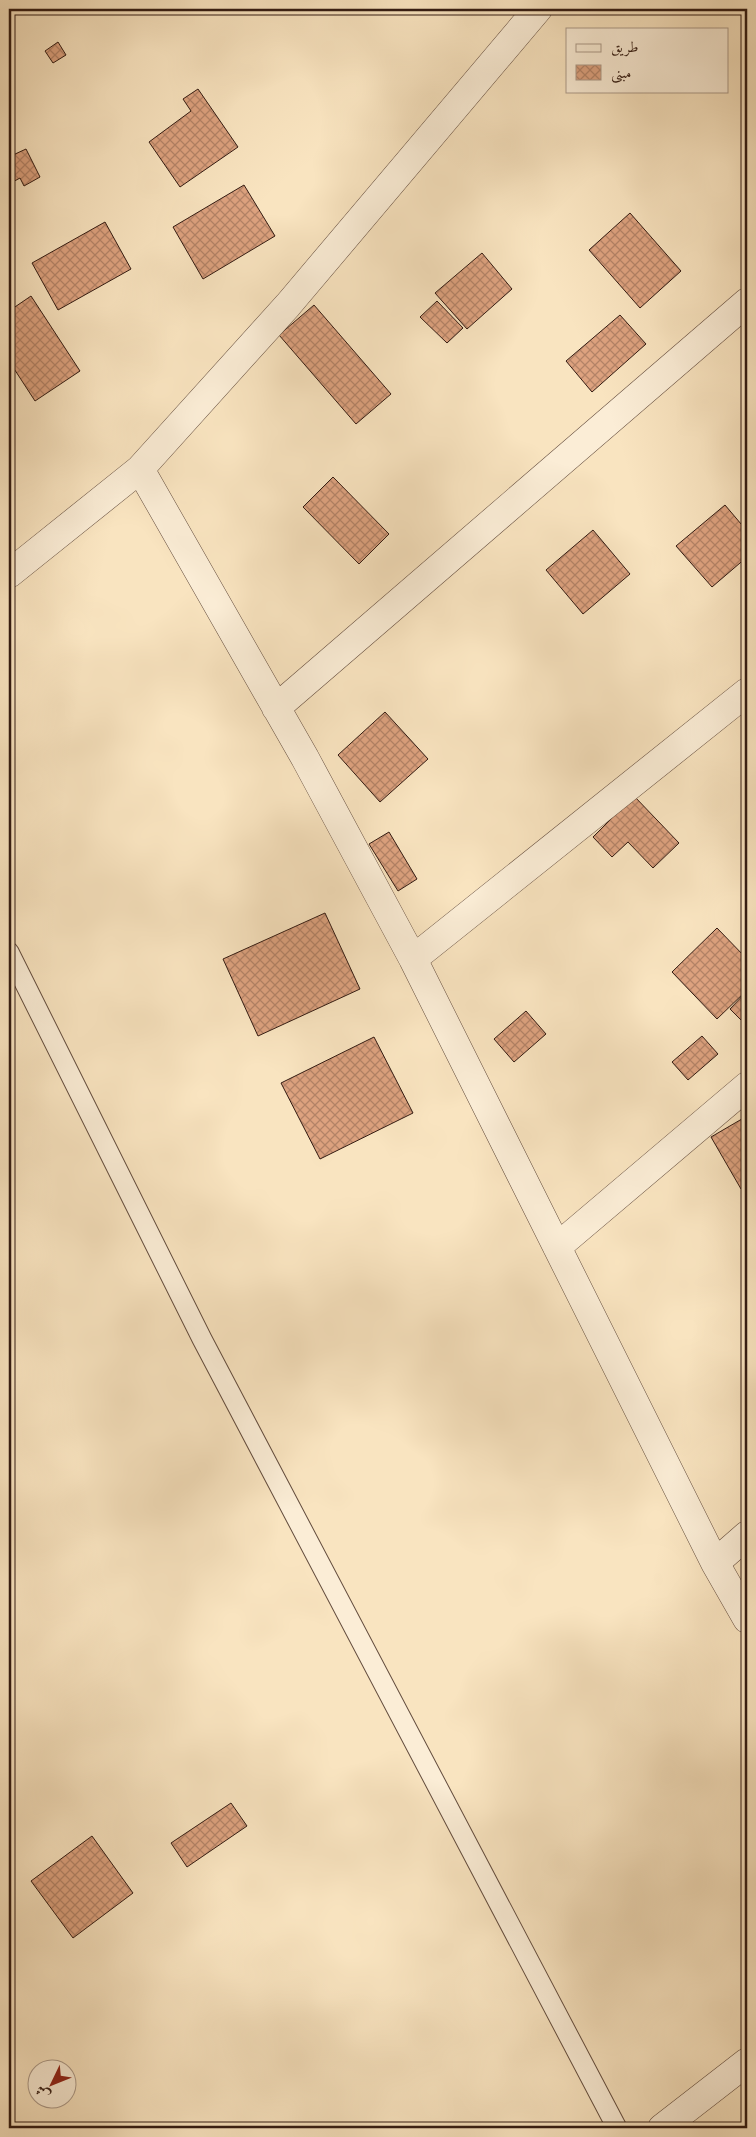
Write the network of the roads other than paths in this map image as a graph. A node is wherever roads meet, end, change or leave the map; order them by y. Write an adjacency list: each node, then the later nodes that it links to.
1 (538, 9): 3 (street)
2 (747, 302): 6 (street)
3 (140, 469): 4 (street); 6 (street)
4 (9, 574)
5 (747, 692): 8 (street)
6 (276, 708): 8 (street)
7 (9, 952): 15 (lane)
8 (413, 959): 10 (street)
9 (747, 1086): 10 (street)
10 (557, 1247): 12 (street)
11 (747, 1535): 12 (street)
12 (715, 1563): 13 (street)
13 (747, 1619)
14 (747, 2062): 16 (street)
15 (617, 2128)
16 (662, 2128)

